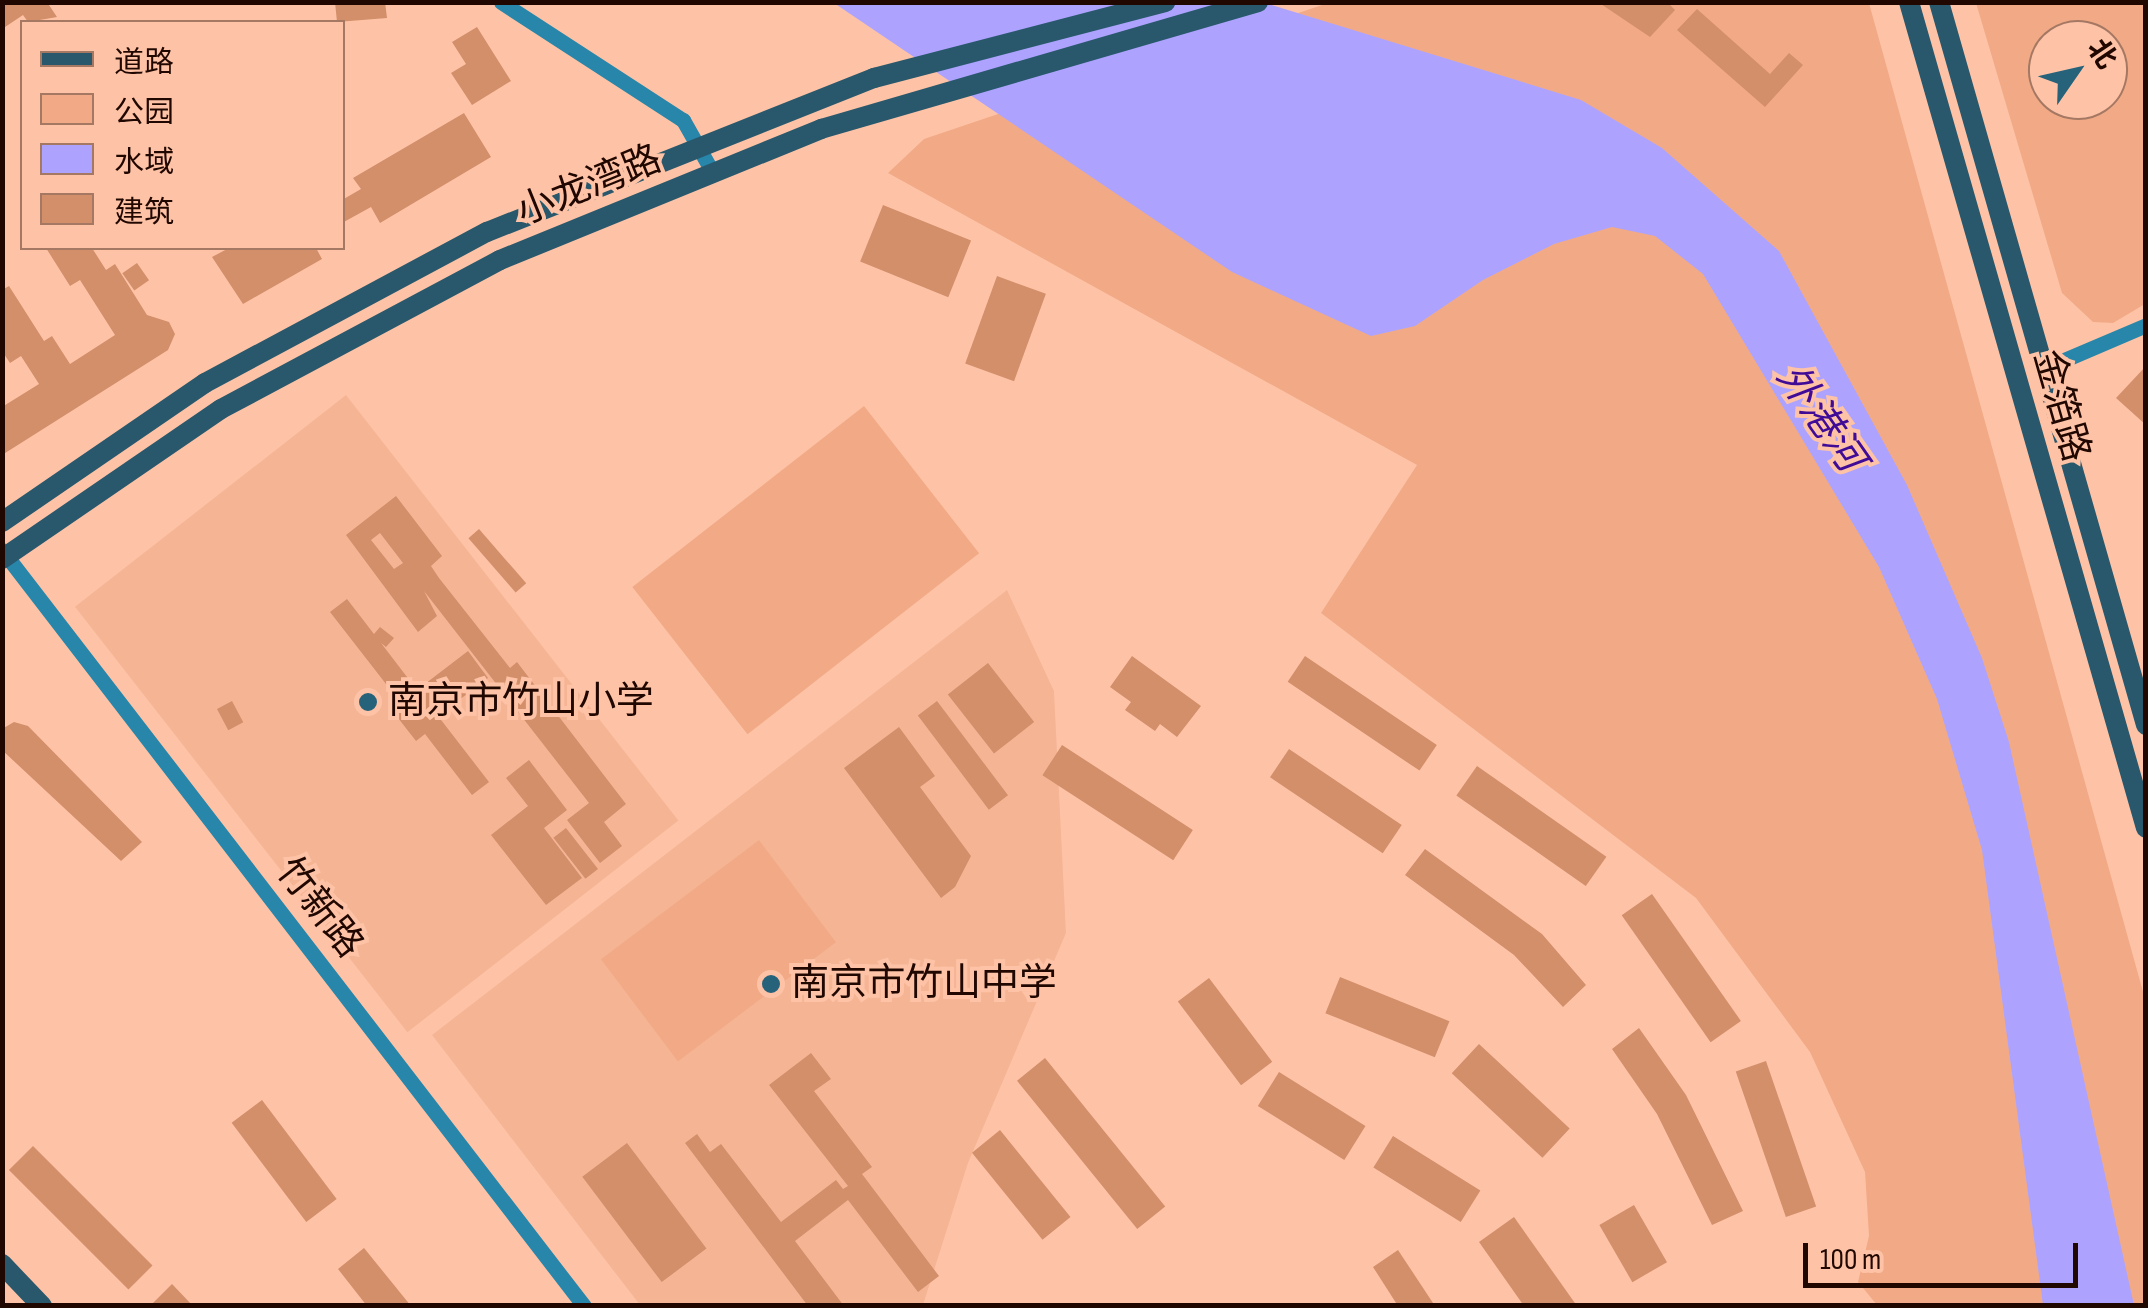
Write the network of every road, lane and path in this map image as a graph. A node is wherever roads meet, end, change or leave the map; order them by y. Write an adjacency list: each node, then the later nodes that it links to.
1 (502, 2): 6 (street)
2 (1165, 2): 6 (main road, 小龙湾路)
3 (1258, 2): 7 (main road, 小龙湾路)
4 (1909, 2): 14 (main road, 金箔路)
5 (1938, 2): 9 (main road, 金箔路)
6 (703, 145): 7 (street); 10 (main road, 小龙湾路)
7 (713, 173): 11 (main road, 小龙湾路)
8 (2146, 325): 9 (street)
9 (2044, 369): 12 (main road, 金箔路)
10 (2, 522)
11 (4, 555): 17 (street, 竹新路)
12 (2138, 666): 13 (main road, 金箔路)
13 (2146, 725)
14 (2146, 828)
15 (2, 1264): 16 (main road)
16 (42, 1306)
17 (584, 1306)

